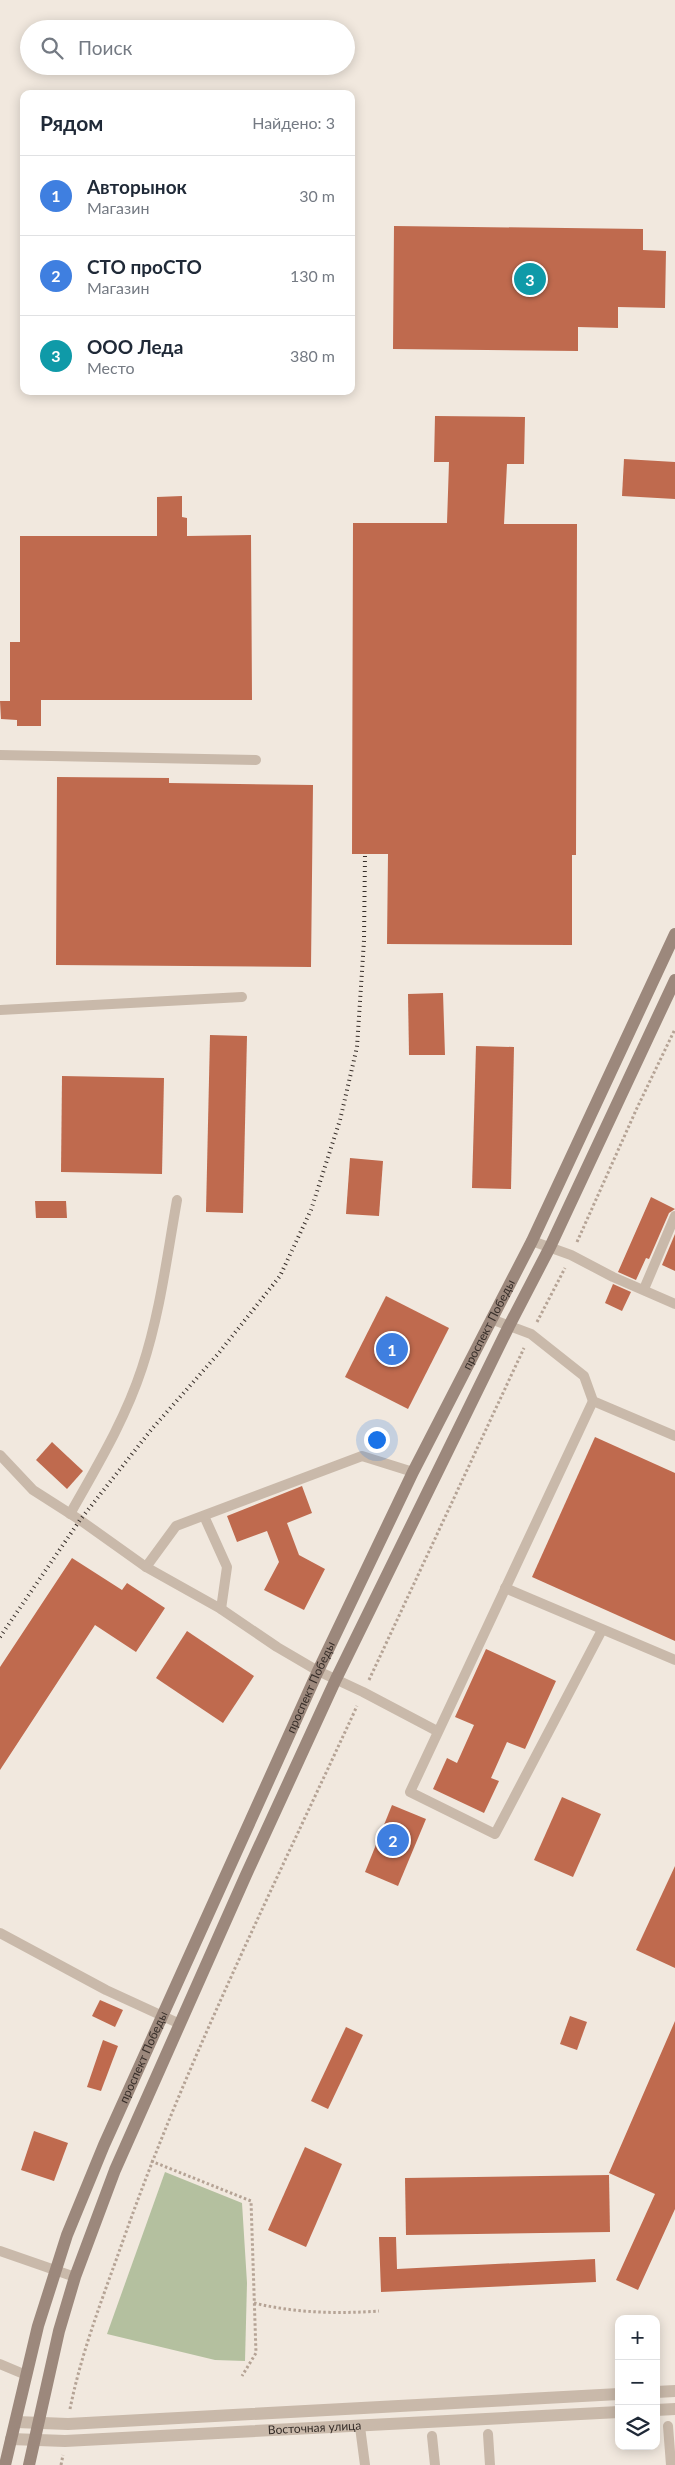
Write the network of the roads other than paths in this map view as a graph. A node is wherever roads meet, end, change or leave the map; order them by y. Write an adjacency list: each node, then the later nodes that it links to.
1 (0, 755): 2 (lane)
2 (256, 760)
3 (675, 934): 9 (main road, проспект Победы)
4 (675, 980): 10 (main road, проспект Победы)
5 (242, 997): 6 (lane)
6 (0, 1010)
7 (177, 1200): 19 (lane)
8 (675, 1216): 11 (lane)
9 (532, 1241): 10 (lane); 13 (main road, проспект Победы)
10 (550, 1247): 11 (lane); 14 (main road, проспект Победы)
11 (644, 1289): 12 (lane)
12 (675, 1304)
13 (491, 1319): 14 (lane); 18 (main road, проспект Победы)
14 (509, 1326): 15 (lane); 27 (main road, проспект Победы)
15 (593, 1401): 16 (lane); 22 (lane)
16 (675, 1436)
17 (0, 1455): 19 (lane)
18 (413, 1472): 20 (lane); 26 (main road, проспект Победы)
19 (70, 1514): 21 (lane)
20 (204, 1516): 21 (lane); 23 (lane)
21 (146, 1567): 23 (lane)
22 (505, 1588): 24 (lane); 28 (lane)
23 (221, 1609): 26 (lane)
24 (602, 1630): 25 (lane); 28 (lane)
25 (675, 1660)
26 (318, 1671): 27 (lane); 30 (main road, проспект Победы)
27 (336, 1679): 28 (lane); 31 (main road, проспект Победы)
28 (437, 1731)
29 (0, 1933): 30 (lane)
30 (162, 2016): 31 (lane); 33 (main road, проспект Победы)
31 (180, 2024): 34 (main road, проспект Победы)
32 (0, 2251): 33 (lane)
33 (56, 2271): 34 (lane); 36 (main road, проспект Победы)
34 (75, 2277): 49 (main road, проспект Победы)
35 (0, 2364): 36 (lane)
36 (26, 2375): 43 (main road, проспект Победы)
37 (675, 2391): 38 (street)
38 (660, 2392)
39 (615, 2394): 43 (street, Восточная улица)
40 (675, 2409): 41 (street)
41 (660, 2410)
42 (615, 2412): 45 (street, Восточная улица)
43 (16, 2422): 48 (main road, проспект Победы)
44 (668, 2426): 55 (lane)
45 (360, 2427): 49 (street, Восточная улица); 52 (lane)
46 (488, 2434): 54 (lane)
47 (432, 2436): 53 (lane)
48 (11, 2439): 49 (street, Восточная улица); 50 (main road, проспект Победы)
49 (34, 2440): 51 (main road, проспект Победы)
50 (6, 2465)
51 (29, 2465)
52 (365, 2465)
53 (435, 2465)
54 (490, 2465)
55 (671, 2465)

